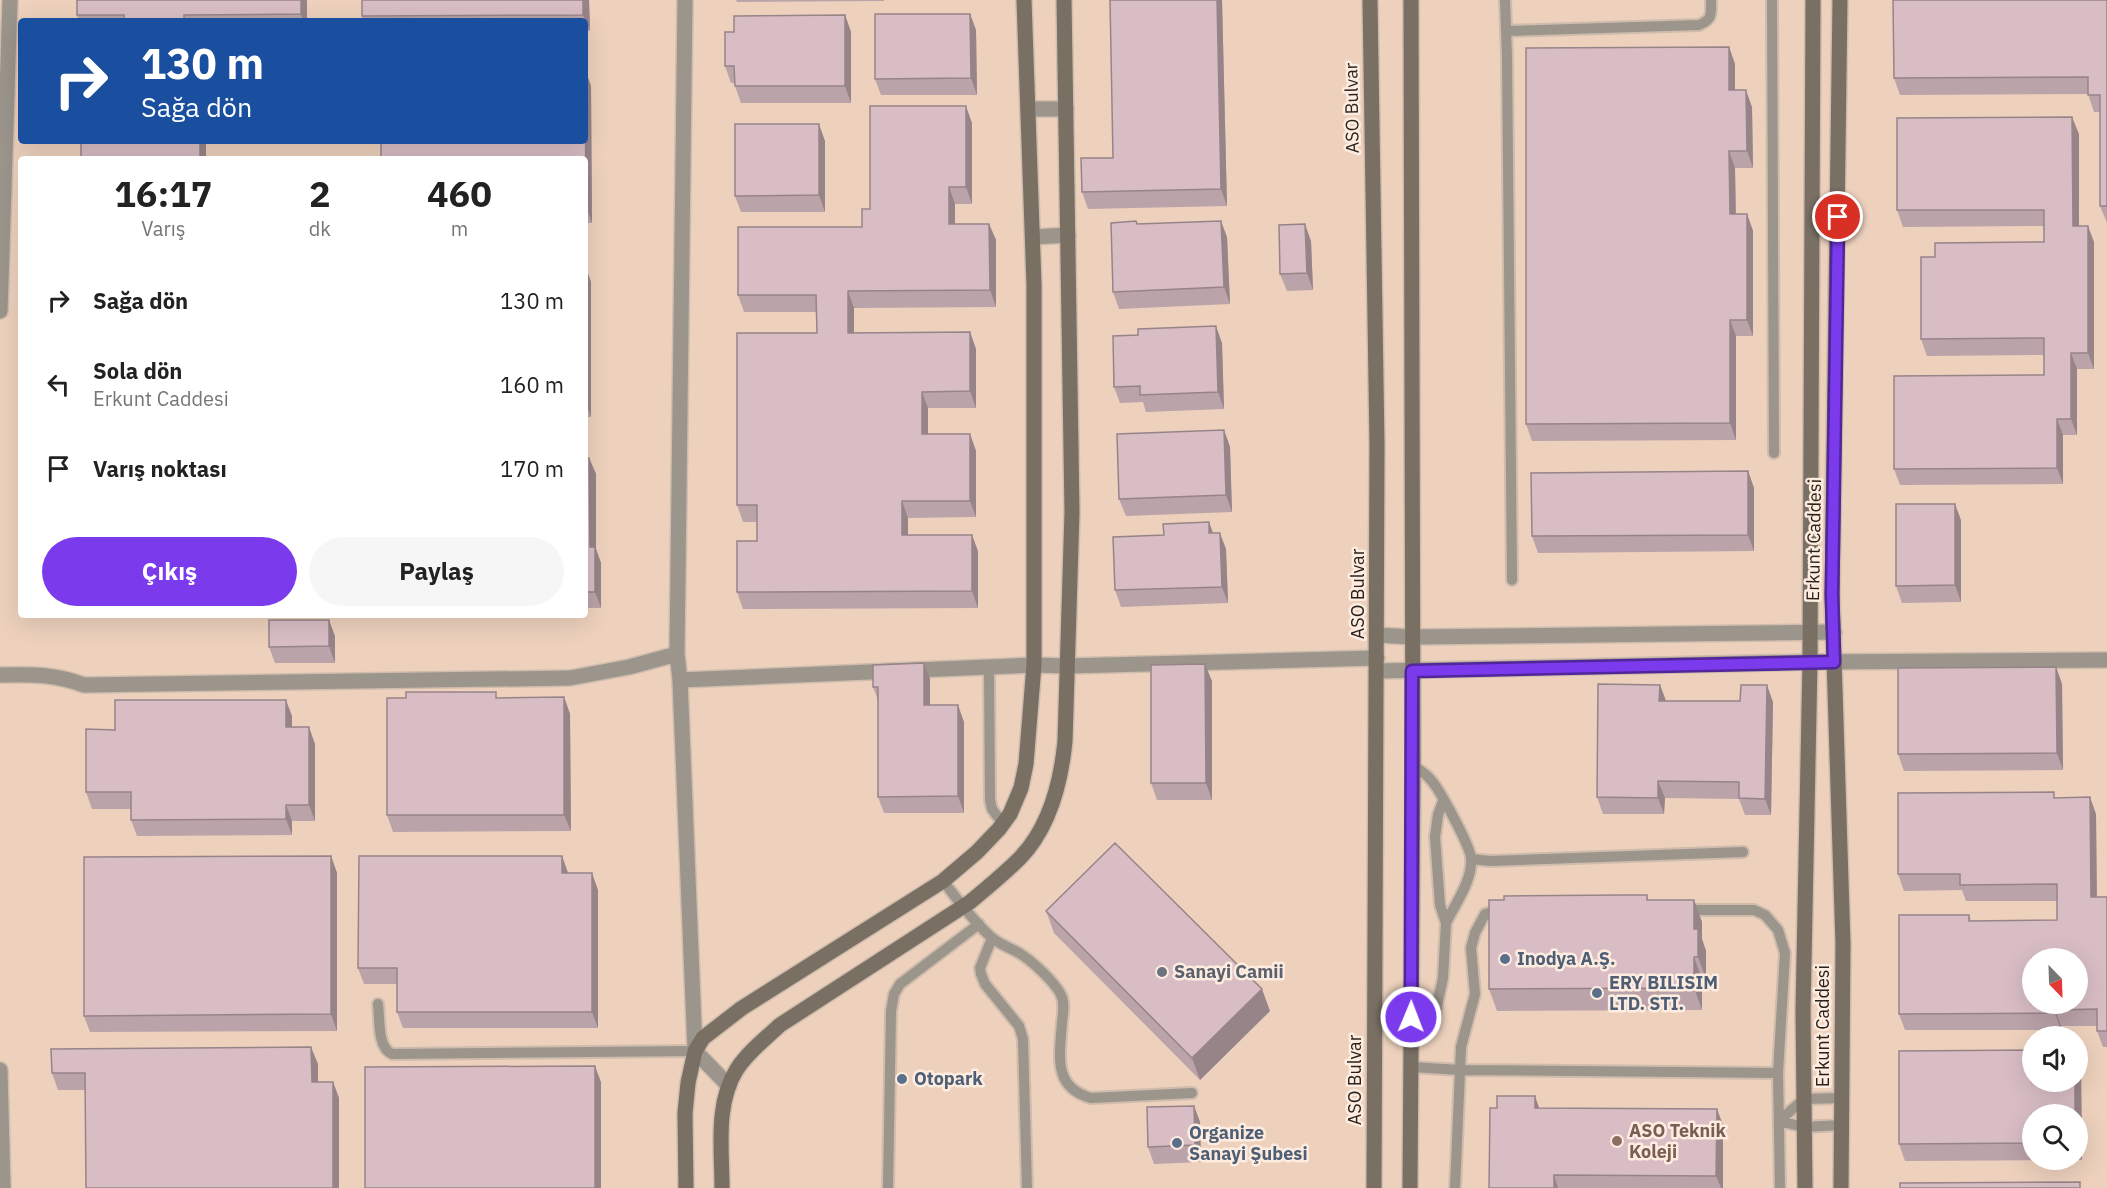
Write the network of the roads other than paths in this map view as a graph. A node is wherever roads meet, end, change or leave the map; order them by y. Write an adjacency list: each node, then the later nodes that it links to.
1 (10, 0): 17 (street)
2 (685, 0): 24 (street)
3 (1024, 0): 13 (street)
4 (1064, 0): 14 (street)
5 (1370, 0): 22 (street, ASO Bulvar)
6 (1411, 0): 23 (street)
7 (1505, 0): 12 (lane)
8 (1711, 0): 12 (lane)
9 (1772, 0): 18 (lane)
10 (1813, 0): 20 (street)
11 (1840, 0): 21 (street, Erkunt Caddesi)
12 (1506, 31): 19 (lane)
13 (1028, 109): 14 (street); 16 (street)
14 (1066, 109): 15 (street)
15 (1068, 235): 16 (street); 30 (street)
16 (1033, 237): 29 (street)
17 (0, 310)
18 (1774, 453)
19 (1512, 580)
20 (1809, 632): 21 (street); 23 (street); 26 (street)
21 (1834, 632): 27 (street, Erkunt Caddesi)
22 (1377, 635): 23 (street); 28 (street, ASO Bulvar)
23 (1412, 637): 32 (street)
24 (676, 654): 33 (street); 34 (street)
25 (2107, 660): 27 (street)
26 (1810, 662): 27 (street); 32 (street); 57 (street)
27 (1834, 662): 56 (street, Erkunt Caddesi)
28 (1377, 664): 30 (street); 32 (street); 66 (street, ASO Bulvar)
29 (1034, 665): 30 (street); 31 (street); 37 (street)
30 (1067, 666): 41 (street)
31 (988, 667): 34 (street); 37 (lane)
32 (1412, 671): 35 (street)
33 (0, 675)
34 (680, 680): 49 (street)
35 (1413, 766): 36 (lane); 48 (street)
36 (1443, 801): 39 (lane); 44 (lane)
37 (1003, 824): 40 (street)
38 (1743, 852): 39 (lane)
39 (1471, 859): 44 (lane)
40 (943, 881): 41 (lane); 49 (street)
41 (963, 907): 45 (lane); 54 (street)
42 (1508, 909): 52 (lane)
43 (1672, 910): 53 (lane)
44 (1446, 923): 48 (lane)
45 (979, 924): 46 (lane); 64 (lane)
46 (992, 938): 55 (lane); 65 (lane)
47 (378, 1004): 49 (lane)
48 (1411, 1037): 50 (street)
49 (695, 1051): 54 (street); 62 (street)
50 (1411, 1067): 52 (lane); 67 (street)
51 (0, 1070): 61 (street)
52 (1460, 1070): 53 (lane); 68 (lane)
53 (1778, 1073): 58 (lane)
54 (729, 1086): 63 (street)
55 (1192, 1093)
56 (1842, 1098): 57 (lane); 59 (street, Erkunt Caddesi)
57 (1804, 1099): 58 (lane); 60 (street)
58 (1779, 1121): 60 (lane); 69 (lane)
59 (1842, 1125): 60 (lane); 71 (street, Erkunt Caddesi)
60 (1804, 1127): 70 (street)
61 (3, 1188)
62 (686, 1188)
63 (723, 1188)
64 (888, 1188)
65 (1028, 1188)
66 (1374, 1188)
67 (1410, 1188)
68 (1455, 1188)
69 (1780, 1188)
70 (1805, 1188)
71 (1841, 1188)

